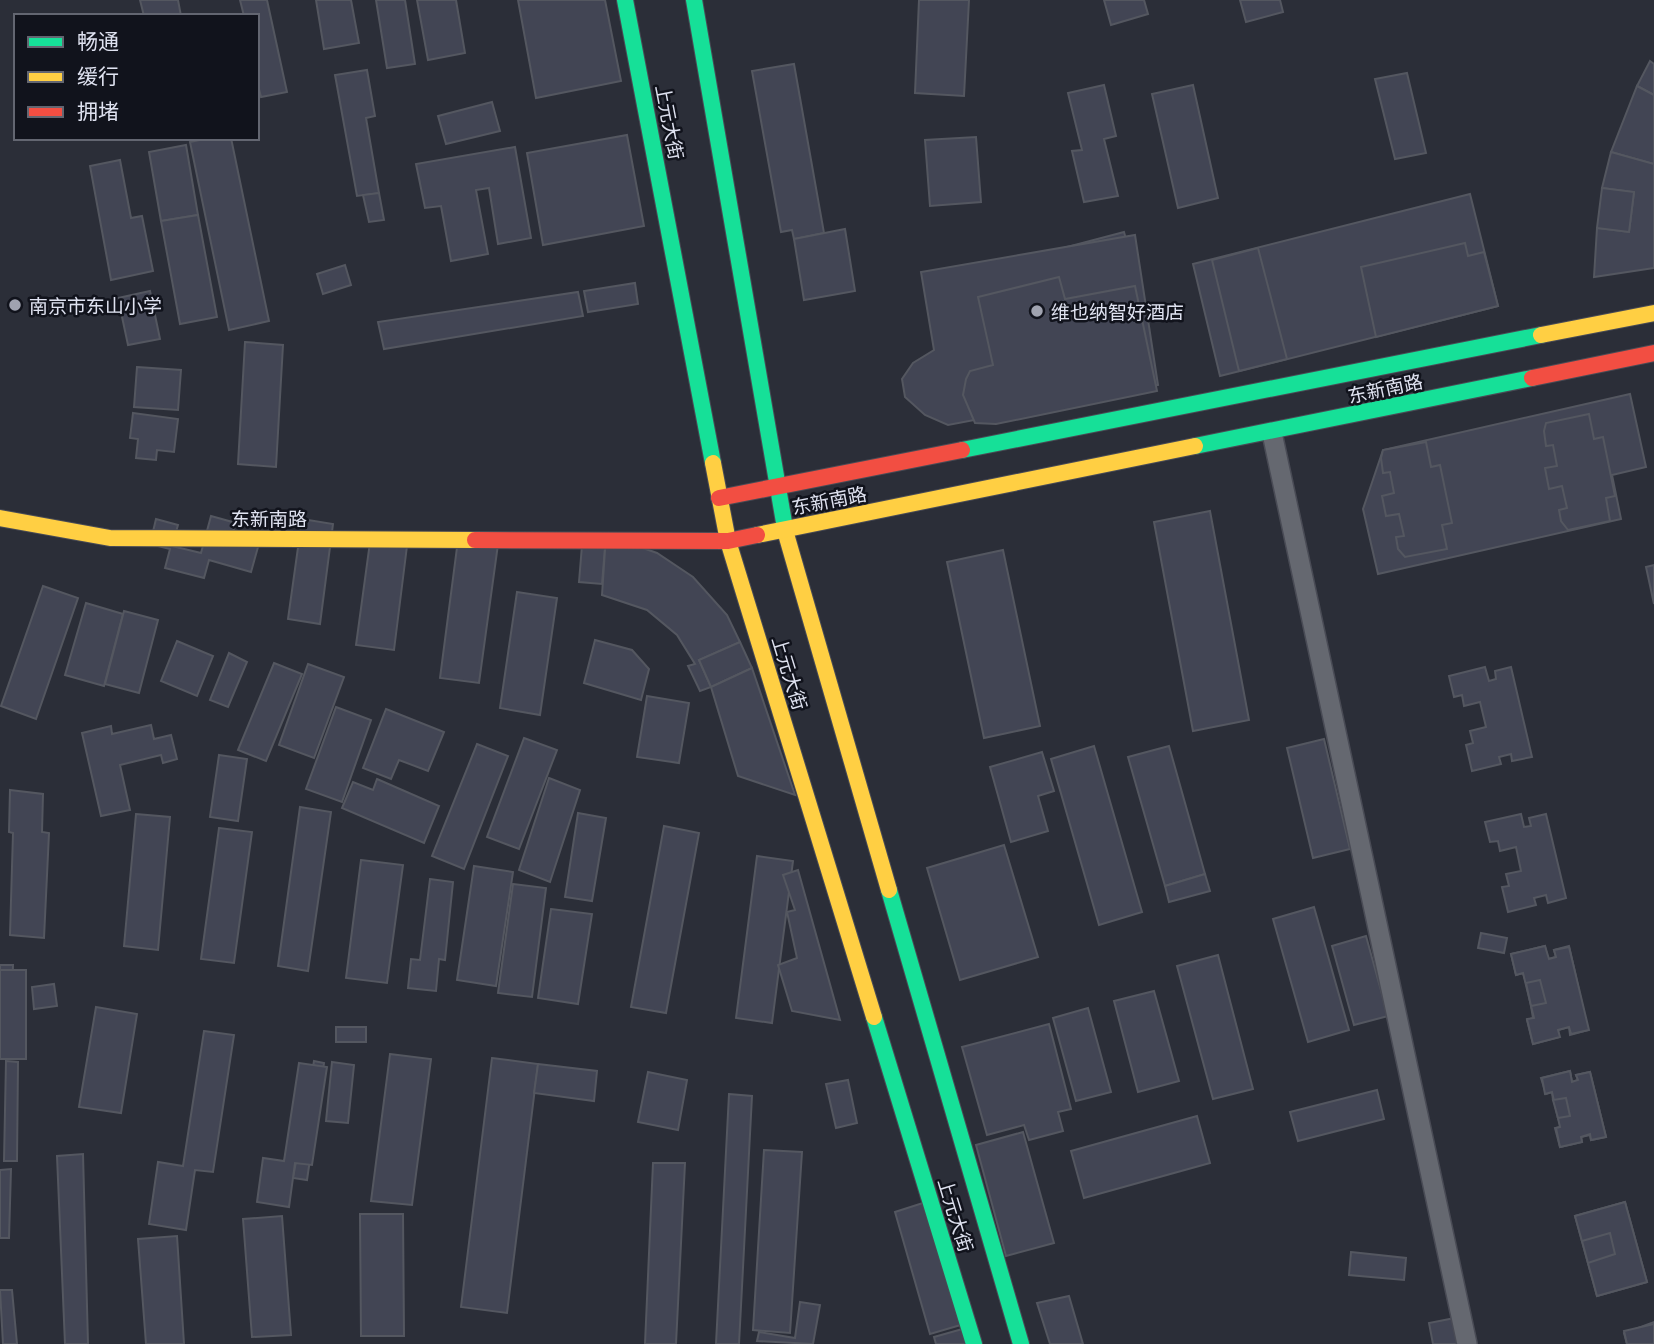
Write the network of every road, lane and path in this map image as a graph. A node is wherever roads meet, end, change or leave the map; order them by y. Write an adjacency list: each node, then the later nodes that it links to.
1 (625, 0): 7 (main road, 上元大街)
2 (694, 0): 6 (main road, 上元大街)
3 (1654, 313): 6 (main road, 东新南路)
4 (1654, 353): 5 (main road, 东新南路)
5 (1272, 433): 9 (main road, 东新南路); 13 (street)
6 (778, 488): 7 (main road, 东新南路); 9 (main road, 上元大街)
7 (719, 498): 10 (main road, 上元大街)
8 (0, 518): 10 (main road, 东新南路)
9 (785, 530): 10 (main road, 东新南路); 12 (main road, 上元大街)
10 (728, 541): 11 (main road, 上元大街)
11 (974, 1344)
12 (1021, 1344)
13 (1466, 1344)

